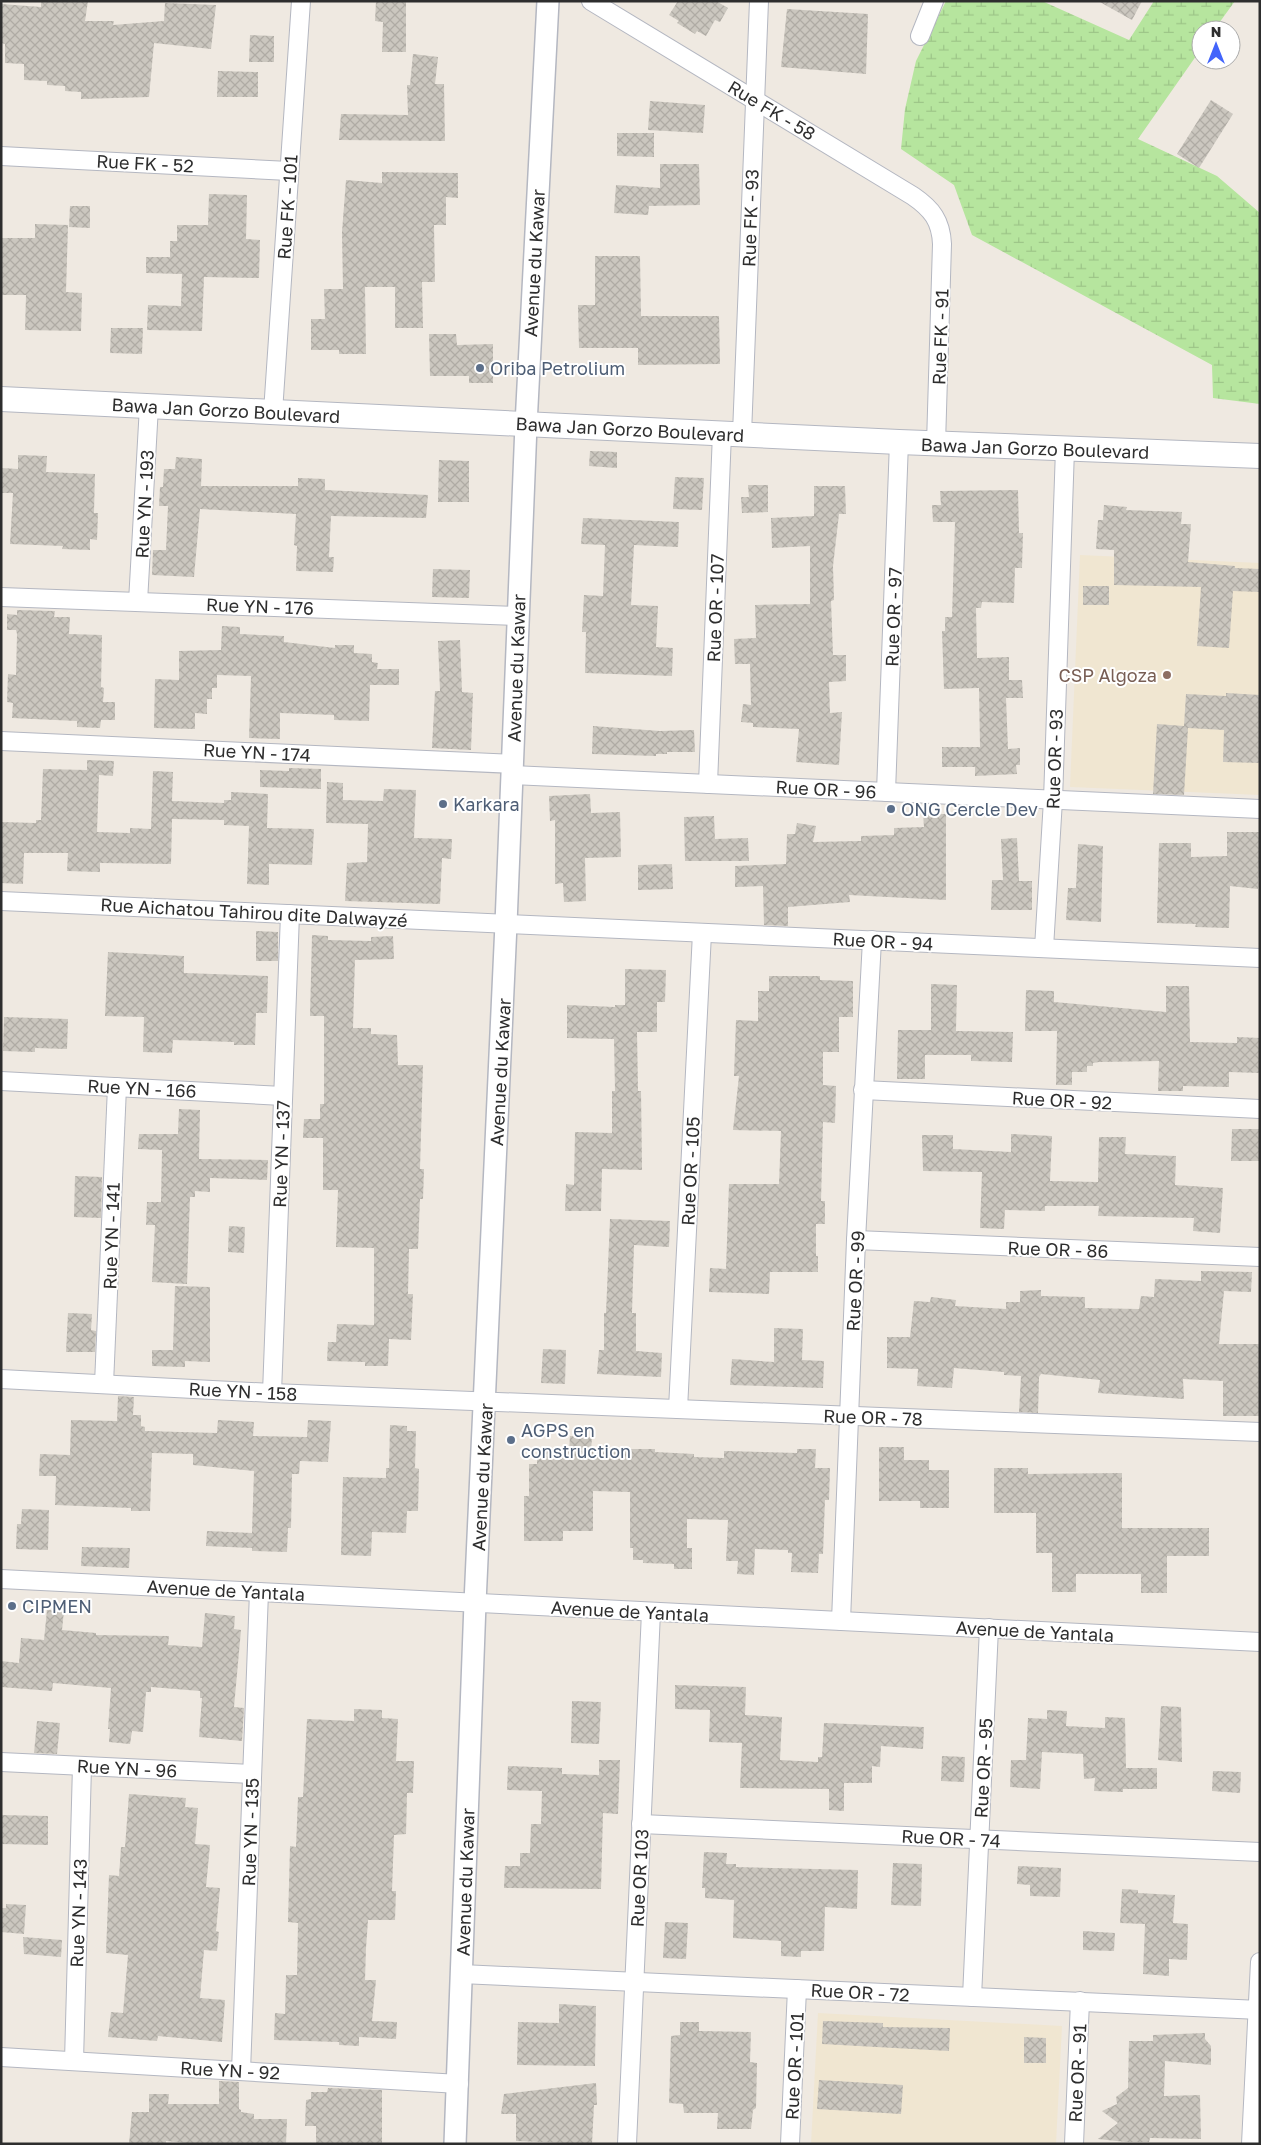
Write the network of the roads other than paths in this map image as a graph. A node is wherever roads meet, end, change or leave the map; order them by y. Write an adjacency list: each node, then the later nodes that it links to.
1 (301, 1): 9 (street, Rue FK - 101)
2 (548, 1): 14 (street, Avenue du Kawar)
3 (591, 1): 7 (street, Rue FK - 58)
4 (759, 1): 7 (street, Rue FK - 93)
5 (934, 1): 6 (street)
6 (920, 36)
7 (754, 99): 10 (street, Rue FK - 58); 15 (street, Rue FK - 93)
8 (1, 156): 9 (street, Rue FK - 52)
9 (289, 171): 13 (street, Rue FK - 101)
10 (942, 231): 17 (street, Rue FK - 91)
11 (1, 399): 12 (main road, Bawa Jan Gorzo Boulevard)
12 (149, 406): 13 (main road, Bawa Jan Gorzo Boulevard); 21 (street, Rue YN - 193)
13 (273, 412): 14 (main road, Bawa Jan Gorzo Boulevard)
14 (526, 425): 15 (main road, Bawa Jan Gorzo Boulevard); 22 (street, Avenue du Kawar)
15 (732, 434): 16 (main road, Bawa Jan Gorzo Boulevard); 25 (street, Rue OR - 107)
16 (899, 442): 17 (main road, Bawa Jan Gorzo Boulevard); 26 (street, Rue OR - 97)
17 (936, 444): 18 (main road, Bawa Jan Gorzo Boulevard)
18 (1065, 449): 19 (main road, Bawa Jan Gorzo Boulevard); 27 (street, Rue OR - 93)
19 (1260, 456)
20 (1, 596): 21 (street, Rue YN - 176)
21 (138, 602): 22 (street, Rue YN - 176)
22 (518, 616): 24 (street, Avenue du Kawar)
23 (1, 741): 24 (street, Rue YN - 174)
24 (512, 769): 25 (street, Rue OR - 96); 31 (street, Avenue du Kawar)
25 (708, 784): 26 (street, Rue OR - 96)
26 (886, 792): 27 (street, Rue OR - 96)
27 (1052, 800): 28 (street, Rue OR - 96); 34 (street, Rue OR - 93)
28 (1260, 809)
29 (1, 901): 30 (street, Rue Aichatou Tahirou dite Dalwayzé)
30 (290, 914): 31 (street, Rue Aichatou Tahirou dite Dalwayzé); 39 (street, Rue YN - 137)
31 (506, 924): 32 (street, Rue OR - 94); 46 (street, Avenue du Kawar)
32 (702, 933): 33 (street, Rue OR - 94); 47 (street, Rue OR - 105)
33 (872, 940): 34 (street, Rue OR - 94); 38 (street, Rue OR - 99)
34 (1044, 948): 35 (street, Rue OR - 94)
35 (1260, 958)
36 (1, 1081): 37 (street, Rue YN - 166)
37 (117, 1087): 39 (street, Rue YN - 166); 44 (street, Rue YN - 141)
38 (863, 1090): 40 (street, Rue OR - 92); 41 (street, Rue OR - 99)
39 (283, 1096): 45 (street, Rue YN - 137)
40 (1260, 1109)
41 (856, 1240): 42 (street, Rue OR - 86); 48 (street, Rue OR - 99)
42 (1260, 1257)
43 (1, 1379): 44 (street, Rue YN - 158)
44 (104, 1384): 45 (street, Rue YN - 158)
45 (272, 1393): 46 (street, Rue YN - 158)
46 (485, 1402): 47 (street, Rue OR - 78); 52 (street, Avenue du Kawar)
47 (678, 1409): 48 (street, Rue OR - 78)
48 (849, 1416): 49 (street, Rue OR - 78); 54 (street, Rue OR - 99)
49 (1260, 1432)
50 (1, 1579): 51 (street, Avenue de Yantala)
51 (259, 1592): 52 (street, Avenue de Yantala); 59 (street, Rue YN - 135)
52 (475, 1603): 53 (street, Avenue de Yantala); 64 (street, Avenue du Kawar)
53 (651, 1612): 54 (street, Avenue de Yantala); 60 (street, Rue OR 103)
54 (841, 1621): 55 (street, Avenue de Yantala)
55 (989, 1628): 56 (street, Avenue de Yantala); 61 (street, Rue OR - 95)
56 (1260, 1642)
57 (1, 1762): 58 (street, Rue YN - 96)
58 (82, 1766): 59 (street, Rue YN - 96); 71 (street, Rue YN - 143)
59 (252, 1774): 72 (street, Rue YN - 135)
60 (641, 1824): 61 (street, Rue OR - 74); 65 (street, Rue OR 103)
61 (980, 1839): 62 (street, Rue OR - 74); 67 (street, Rue OR - 95)
62 (1260, 1852)
63 (1260, 1962): 69 (street)
64 (461, 1974): 65 (street, Rue OR - 72); 73 (street, Avenue du Kawar)
65 (634, 1981): 66 (street, Rue OR - 72); 75 (street, Rue OR 103)
66 (797, 1989): 67 (street, Rue OR - 72); 76 (street, Rue OR - 101)
67 (972, 1997): 68 (street, Rue OR - 72)
68 (1080, 2001): 69 (street, Rue OR - 72); 77 (street, Rue OR - 91)
69 (1259, 2010): 78 (street)
70 (1, 2057): 71 (street, Rue YN - 92)
71 (74, 2061): 72 (street, Rue YN - 92)
72 (241, 2071): 73 (street, Rue YN - 92)
73 (459, 2084): 74 (street, Avenue du Kawar)
74 (455, 2144)
75 (627, 2144)
76 (790, 2144)
77 (1074, 2144)
78 (1251, 2144)

